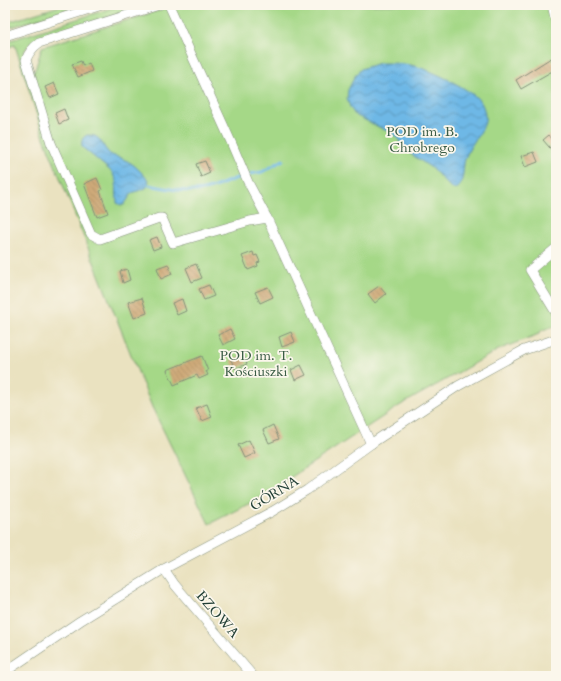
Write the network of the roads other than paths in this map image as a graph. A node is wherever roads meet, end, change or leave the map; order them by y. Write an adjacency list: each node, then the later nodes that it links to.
1 (102, 5): 6 (street)
2 (160, 5): 7 (street)
3 (169, 5): 7 (street)
4 (552, 5): 5 (street)
5 (556, 22)
6 (5, 36)
7 (267, 218): 11 (street)
8 (556, 248): 9 (street)
9 (556, 313)
10 (556, 339): 11 (street, GÓRNA)
11 (371, 444): 12 (street, GÓRNA)
12 (164, 569): 13 (street, GÓRNA); 14 (street, BZOWA)
13 (5, 672)
14 (253, 676)

